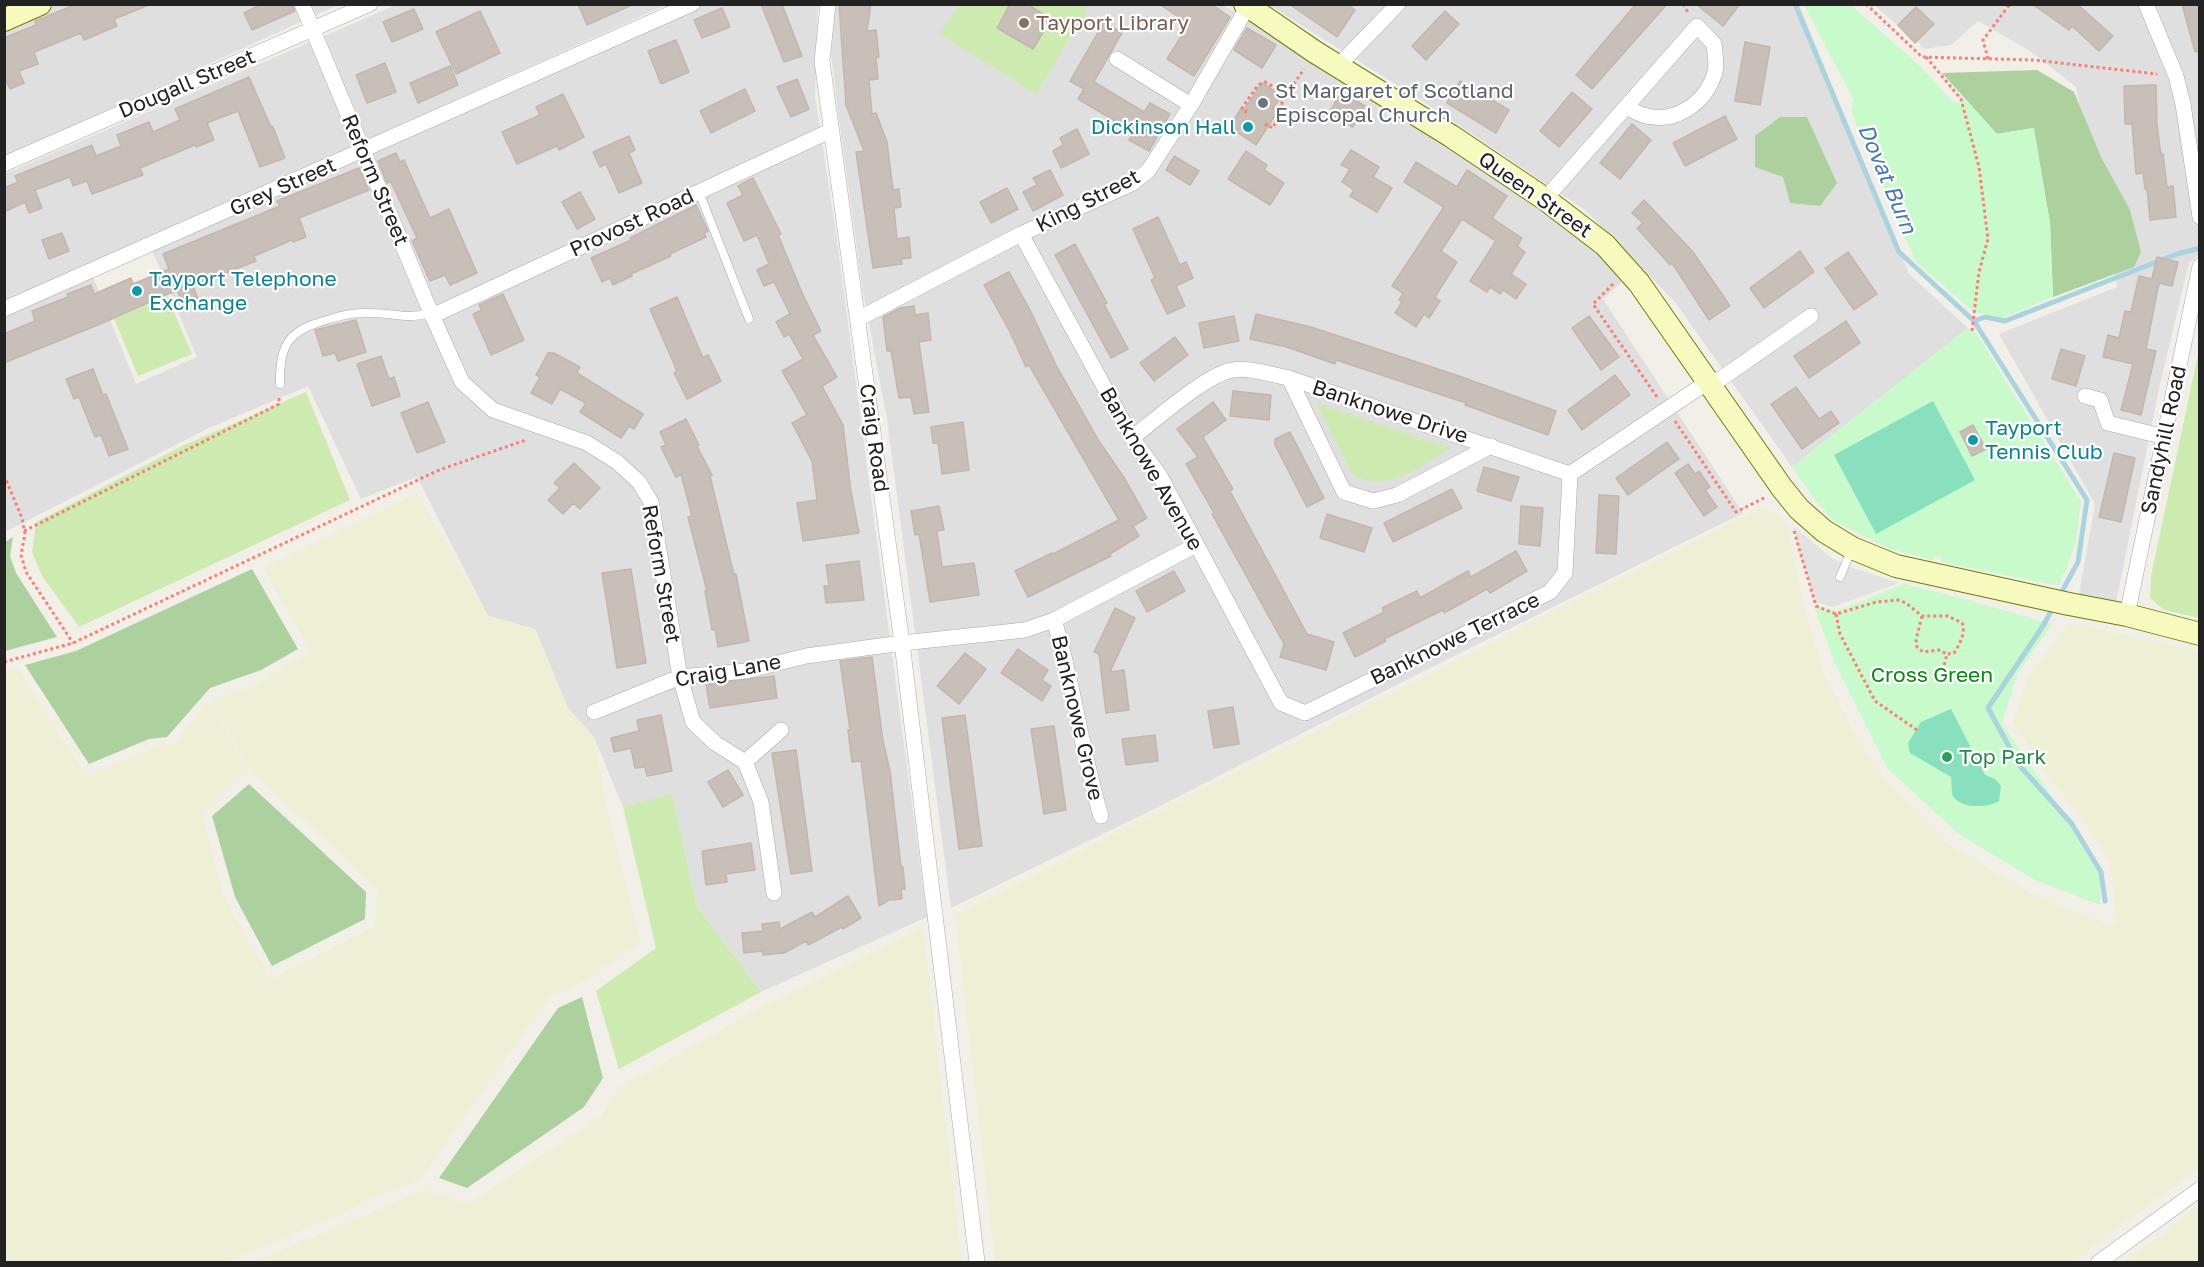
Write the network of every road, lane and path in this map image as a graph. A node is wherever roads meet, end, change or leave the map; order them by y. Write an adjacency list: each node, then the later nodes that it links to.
1 (40, 4): 11 (main road)
2 (302, 4): 12 (street, Reform Street)
3 (370, 4): 12 (street, Dougall Street)
4 (692, 4): 25 (street, Grey Street)
5 (828, 4): 24 (street, Craig Road)
6 (1398, 4): 17 (street)
7 (1866, 4): 14 (path)
8 (2010, 4): 16 (path)
9 (2146, 4): 18 (street)
10 (1247, 5): 13 (main road, Queen Street); 20 (street, King Street)
11 (4, 20)
12 (314, 29): 25 (street, Reform Street); 26 (street, Dougall Street)
13 (1315, 52): 17 (main road, Queen Street); 19 (path)
14 (1926, 57): 16 (path); 37 (path)
15 (1117, 59): 20 (street)
16 (1988, 59): 18 (path)
17 (1338, 66): 28 (main road, Queen Street)
18 (2176, 76): 29 (street)
19 (1287, 95): 22 (path); 23 (path)
20 (1191, 105): 30 (street, King Street)
21 (1626, 107): 21 (street); 28 (street)
22 (1245, 113)
23 (1265, 126)
24 (832, 130): 27 (street, Provost Road); 36 (street, Craig Road)
25 (363, 152): 32 (street, Grey Street); 33 (street, Reform Street)
26 (4, 164)
27 (699, 192): 33 (street, Provost Road); 35 (lane)
28 (1545, 199): 39 (main road, Queen Street)
29 (2199, 217)
30 (1021, 234): 36 (street, King Street); 44 (street, Banknowe Avenue)
31 (2199, 266): 43 (street, Sandyhill Road)
32 (4, 309)
33 (431, 314): 40 (lane); 42 (street, Reform Street)
34 (1811, 316): 39 (street)
35 (749, 319)
36 (858, 319): 58 (street, Craig Road)
37 (1972, 331)
38 (1289, 378): 44 (street, Banknowe Drive); 45 (street, Banknowe Drive); 45 (street, Banknowe Drive)
39 (1710, 383): 46 (street); 50 (main road, Queen Street)
40 (280, 384): 48 (path)
41 (2085, 396): 43 (street)
42 (552, 431): 57 (path); 61 (street, Reform Street)
43 (2165, 437): 53 (street, Sandyhill Road)
44 (1132, 438): 49 (street, Banknowe Avenue)
45 (1491, 446): 46 (street, Banknowe Drive)
46 (1570, 474): 62 (street, Banknowe Terrace)
47 (4, 475): 48 (path)
48 (24, 531): 57 (path)
49 (1196, 545): 55 (street, Craig Lane); 62 (street, Banknowe Avenue)
50 (1852, 548): 51 (lane); 53 (main road, Queen Street)
51 (1840, 577)
52 (1836, 614): 65 (path)
53 (2127, 615): 56 (main road, Queen Street)
54 (1922, 616): 59 (path)
55 (1054, 620): 58 (street, Craig Lane); 67 (street, Banknowe Grove)
56 (2199, 634)
57 (73, 643): 60 (path)
58 (902, 643): 61 (street, Craig Lane); 70 (street, Craig Road)
59 (1947, 654)
60 (4, 662)
61 (680, 677): 63 (street, Craig Lane); 66 (street, Reform Street)
62 (1281, 703)
63 (594, 712)
64 (781, 730): 66 (street)
65 (1917, 730)
66 (745, 762): 68 (street)
67 (1101, 816)
68 (774, 893)
69 (2199, 1189): 71 (street)
70 (977, 1263)
71 (2099, 1263)

